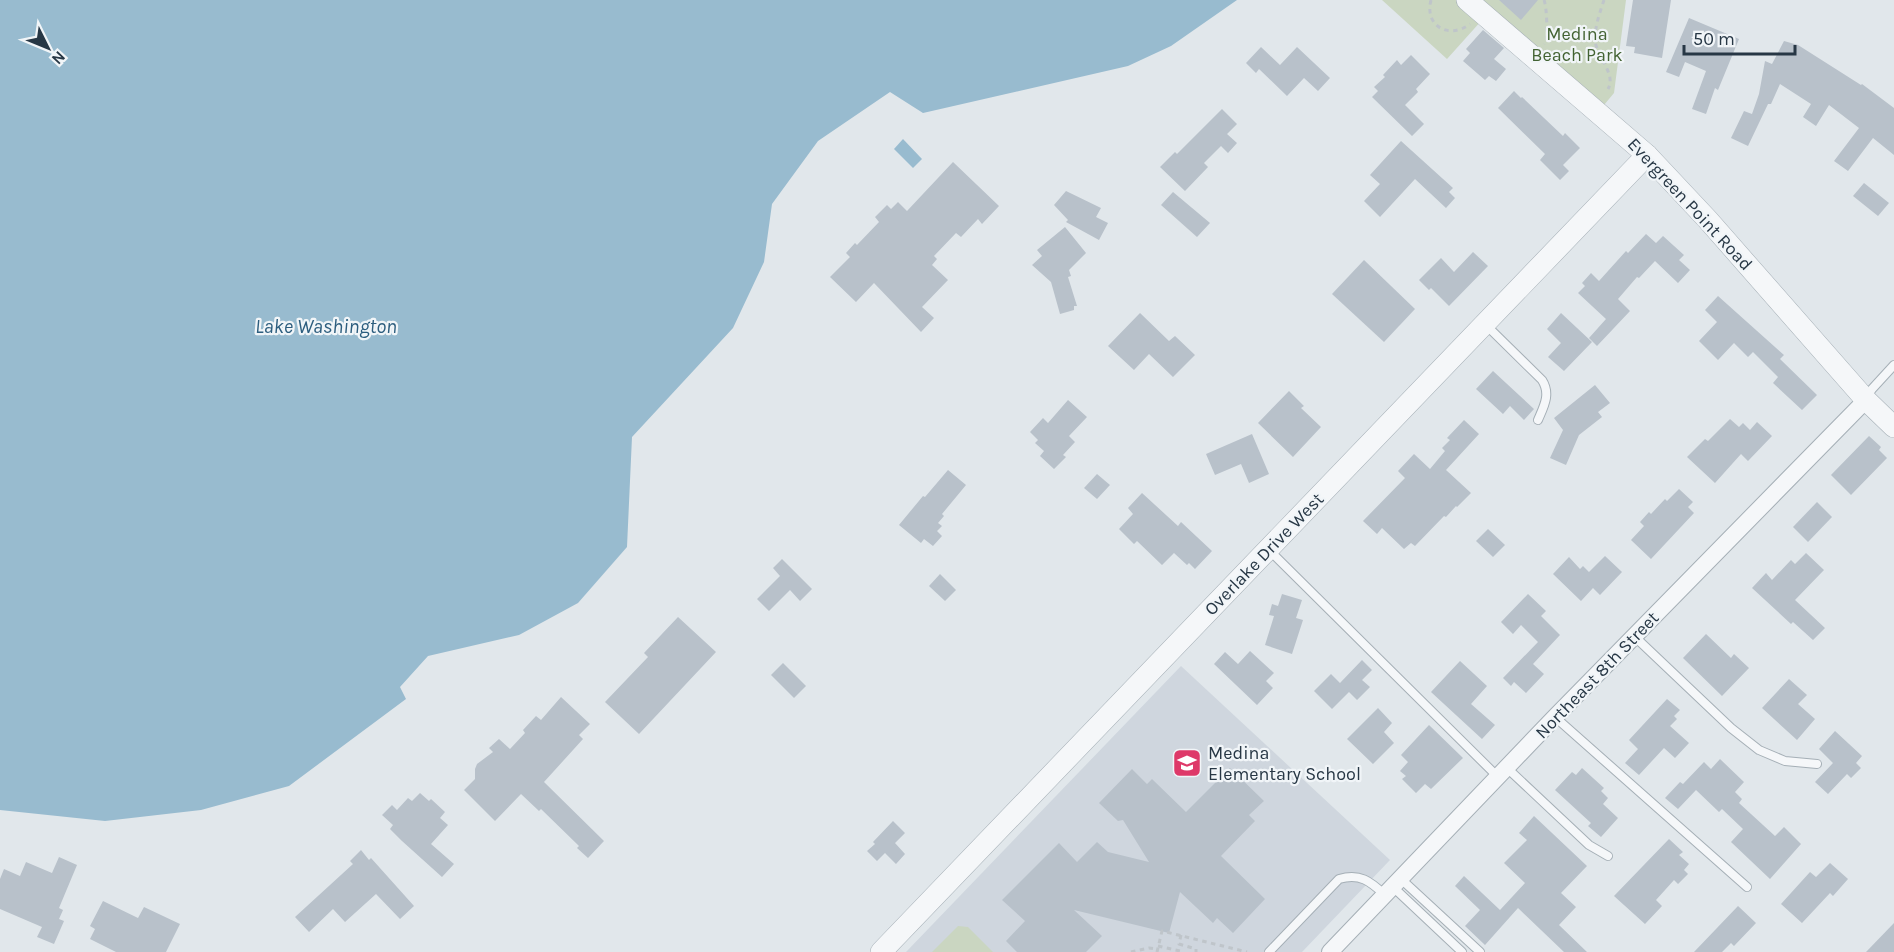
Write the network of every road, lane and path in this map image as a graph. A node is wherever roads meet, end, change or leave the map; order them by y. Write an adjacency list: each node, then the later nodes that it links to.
1 (1431, 0): 5 (path)
2 (1467, 0): 8 (street, Evergreen Point Road)
3 (1544, 0): 6 (path)
4 (1604, 0): 7 (path)
5 (1465, 28)
6 (1547, 40)
7 (1608, 89)
8 (1647, 156): 9 (street, Overlake Drive West); 11 (street, Evergreen Point Road)
9 (1484, 323): 12 (lane); 14 (street, Overlake Drive West)
10 (1894, 365): 11 (lane)
11 (1866, 400): 13 (street, Evergreen Point Road); 15 (street, Northeast 8th Street)
12 (1538, 420)
13 (1894, 426)
14 (1268, 549): 18 (lane); 27 (street, Overlake Drive West)
15 (1634, 636): 16 (street, Northeast 8th Street); 17 (lane)
16 (1555, 717): 18 (street, Northeast 8th Street); 21 (lane)
17 (1817, 764)
18 (1502, 772): 19 (lane); 20 (street, Northeast 8th Street)
19 (1608, 856)
20 (1393, 887): 31 (lane); 32 (street, Northeast 8th Street); 33 (lane); 34 (lane)
21 (1747, 887)
22 (1181, 935): 23 (path); 24 (path); 25 (path)
23 (1199, 940): 25 (path); 30 (path)
24 (1157, 949): 26 (path); 28 (path)
25 (1196, 950)
26 (1176, 951): 29 (path)
27 (881, 952)
28 (1131, 952)
29 (1184, 952)
30 (1247, 952)
31 (1269, 952)
32 (1330, 952)
33 (1462, 952)
34 (1480, 952)

